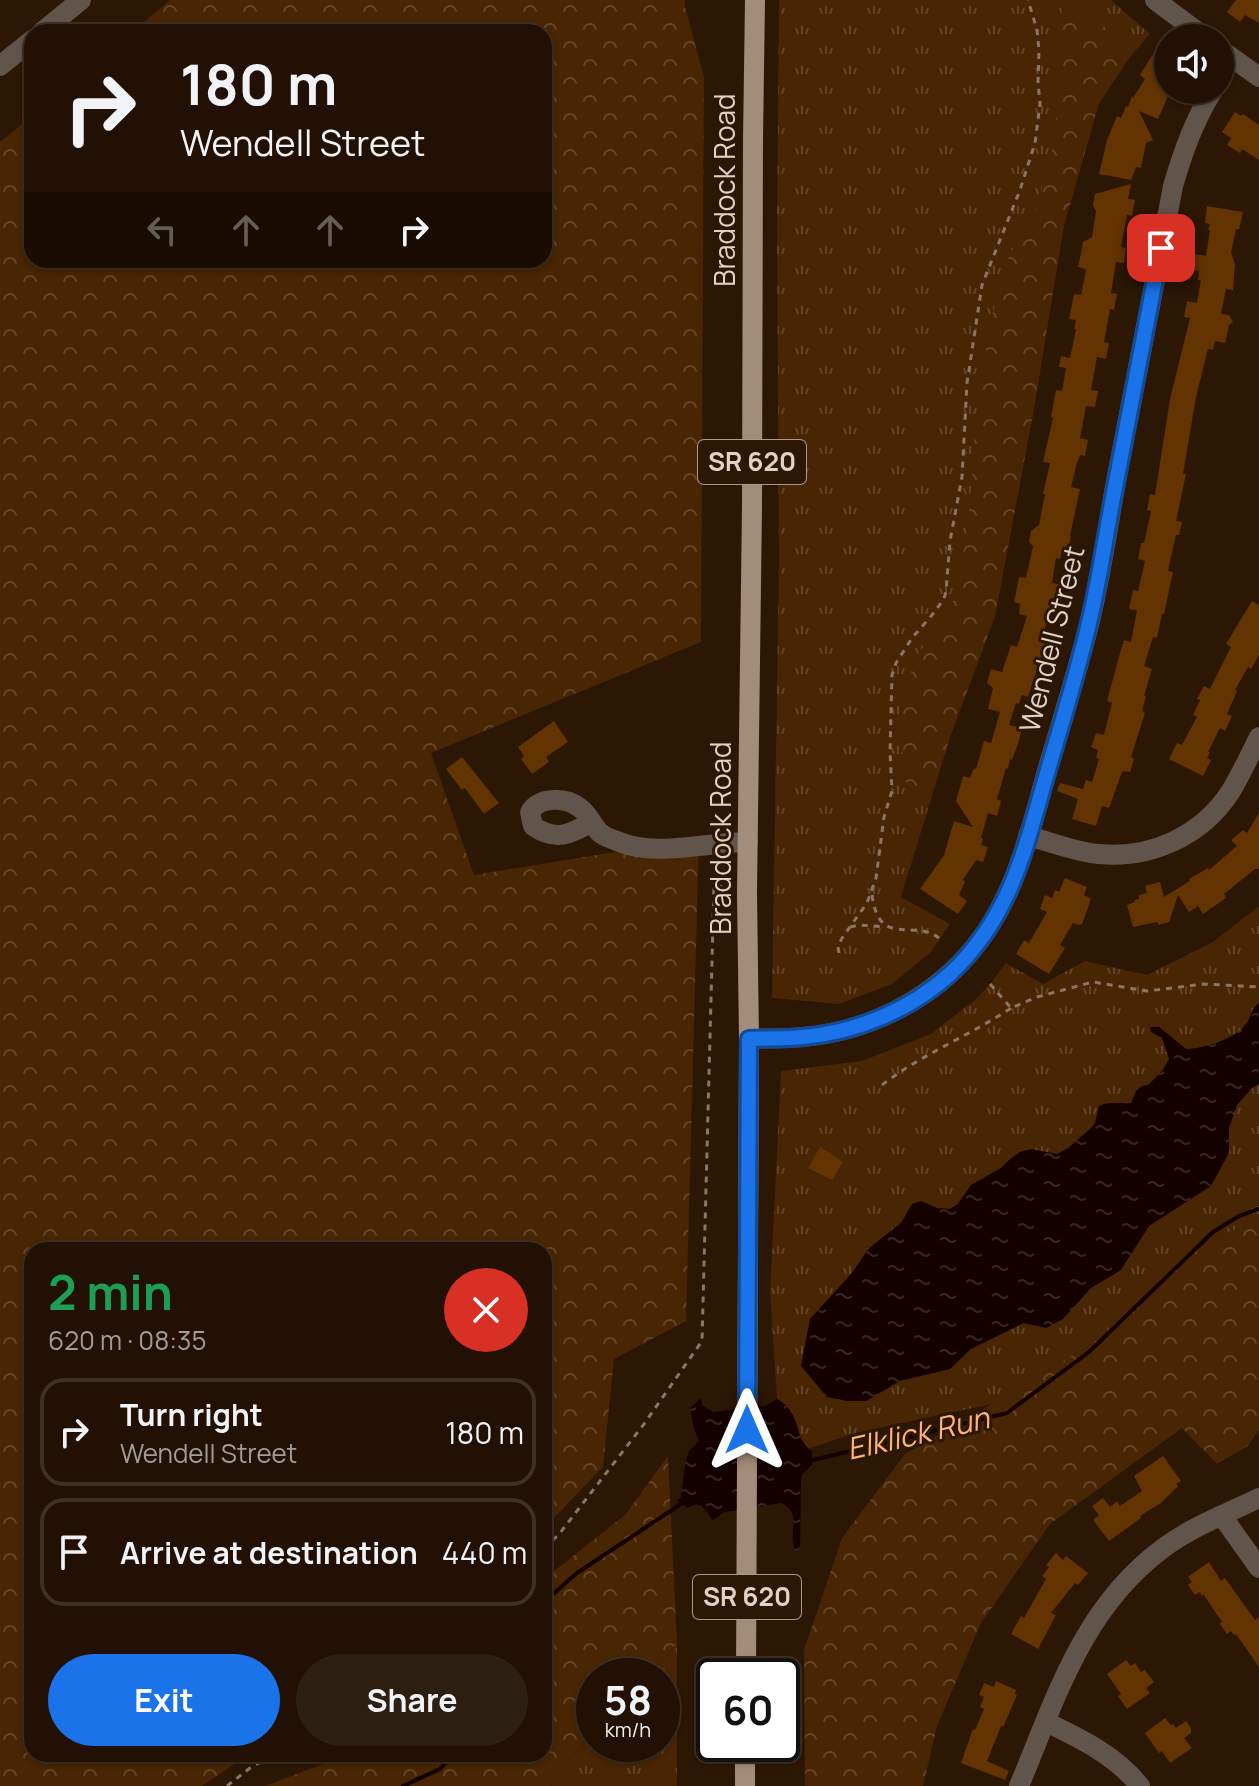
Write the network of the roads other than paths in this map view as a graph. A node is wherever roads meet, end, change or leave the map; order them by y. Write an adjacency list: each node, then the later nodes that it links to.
1 (81, 0): 4 (street)
2 (755, 0): 14 (main road, Braddock Road / SR 620)
3 (1155, 0): 5 (street)
4 (52, 24)
5 (1187, 24)
6 (24, 46): 8 (street)
7 (1234, 59): 9 (street)
8 (0, 66)
9 (1259, 77)
10 (1205, 104): 13 (street, Wendell Street)
11 (1259, 737): 13 (street)
12 (592, 822): 14 (street)
13 (1028, 836): 15 (street, Wendell Street)
14 (748, 842): 15 (main road, Braddock Road / SR 620)
15 (749, 1039): 19 (main road, Braddock Road / SR 620)
16 (1259, 1498): 17 (street)
17 (1222, 1516): 18 (street); 20 (street)
18 (1259, 1568)
19 (746, 1658)
20 (1046, 1722): 23 (street); 24 (street)
21 (745, 1762): 22 (main road)
22 (745, 1786)
23 (1019, 1786)
24 (1140, 1786)

